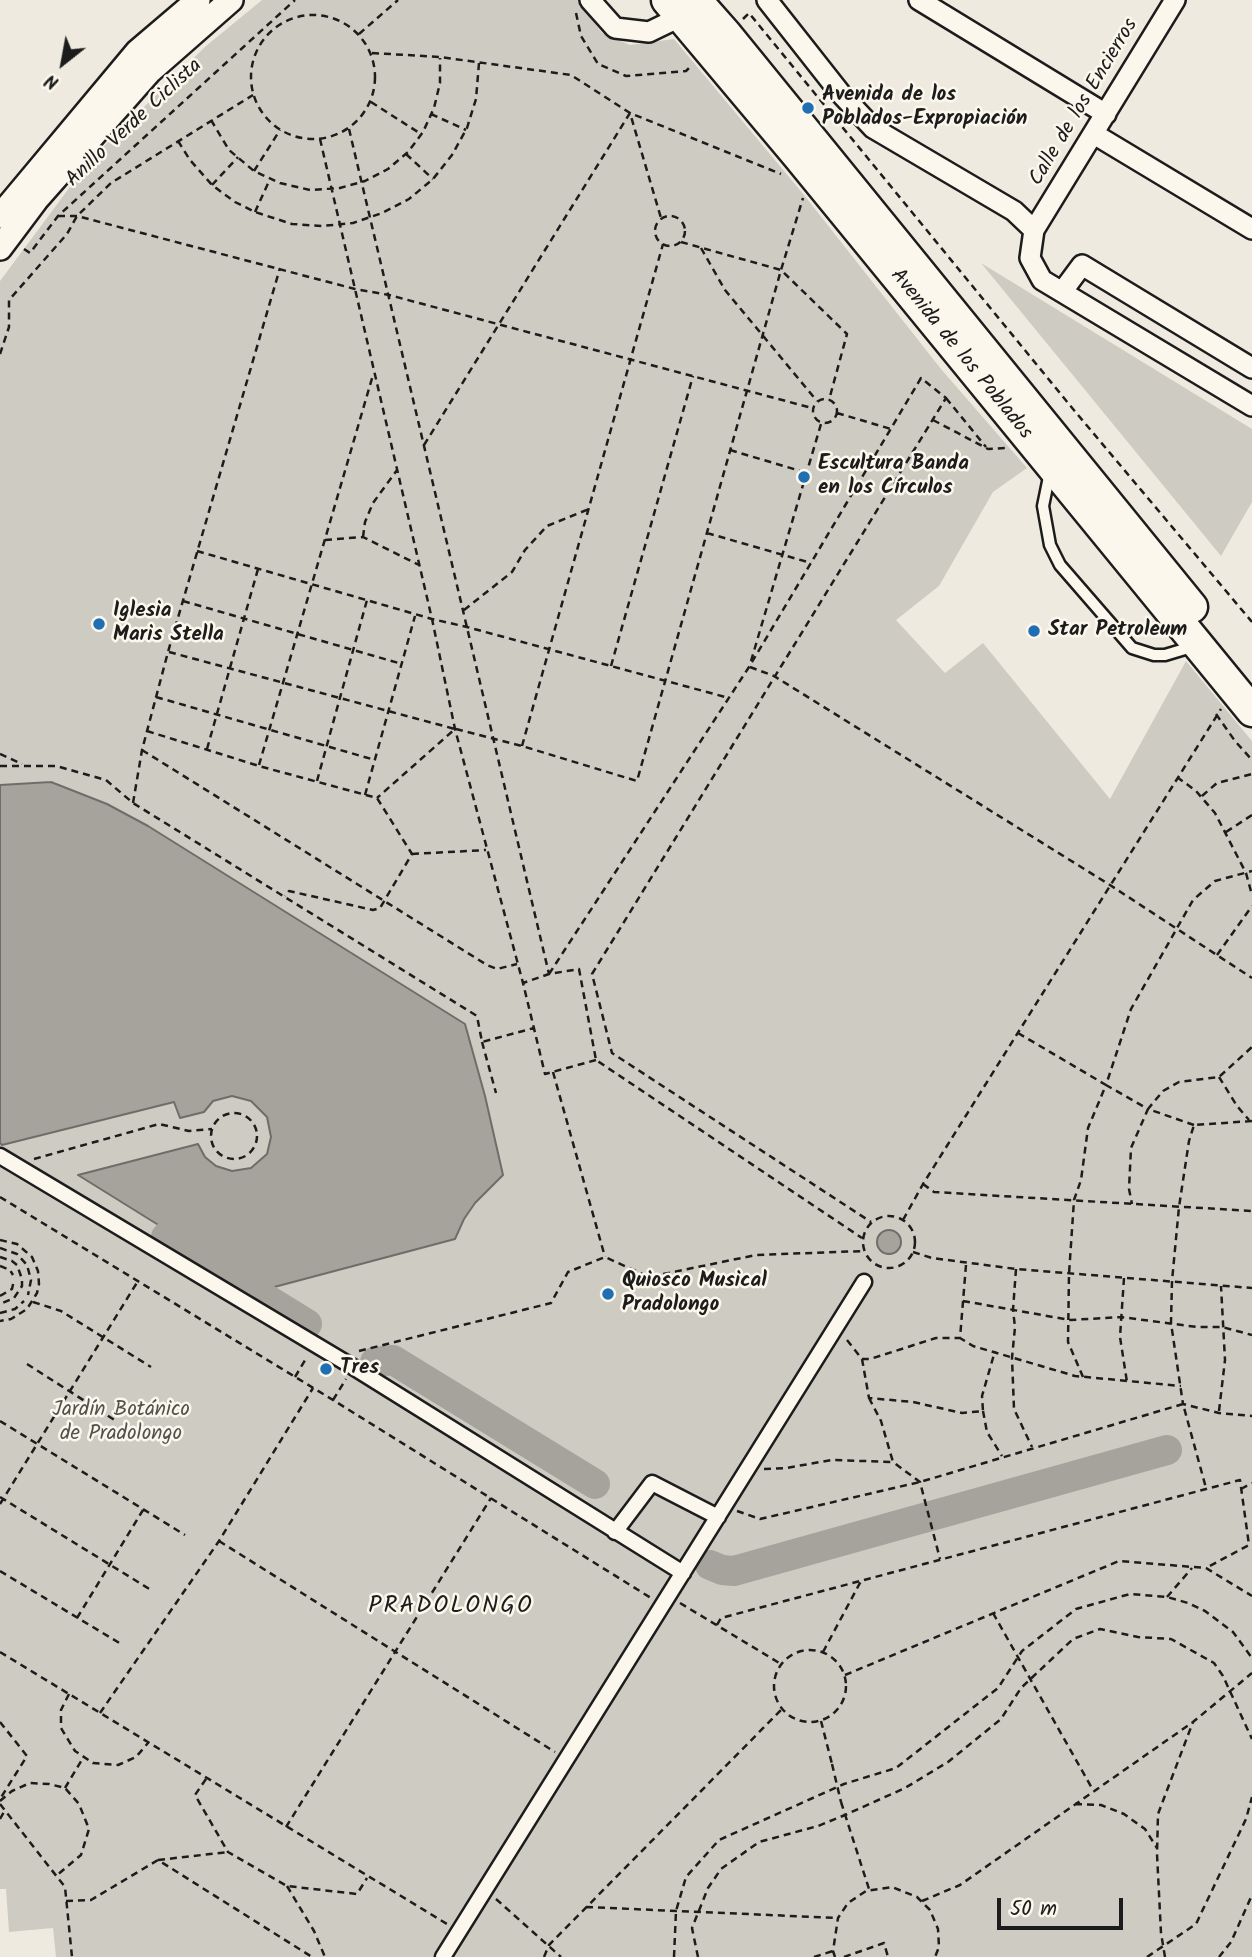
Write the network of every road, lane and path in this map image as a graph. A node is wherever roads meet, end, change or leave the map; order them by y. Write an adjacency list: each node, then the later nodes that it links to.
1 (198, 0): 37 (street)
2 (231, 0): 47 (street)
3 (295, 0): 39 (path, Anillo Verde Ciclista)
4 (398, 0): 10 (path)
5 (590, 0): 9 (street)
6 (919, 0): 18 (street)
7 (1175, 0): 18 (street, Calle de los Encierros)
8 (770, 2): 45 (street)
9 (688, 4): 72 (main road, Avenida de los Poblados); 107 (main road, Avenida de los Poblados)
10 (359, 34): 11 (path); 14 (path)
11 (372, 53): 12 (path); 15 (path)
12 (440, 57): 13 (path); 17 (path)
13 (479, 62): 16 (path); 22 (path)
14 (253, 95): 19 (path); 21 (path)
15 (370, 102): 20 (path); 23 (path)
16 (629, 113): 30 (path); 42 (path); 55 (path)
17 (431, 114): 22 (path); 23 (path)
18 (1106, 114): 24 (street, Calle de los Encierros)
19 (211, 120): 26 (path); 28 (path)
20 (349, 129): 25 (path); 33 (path)
21 (280, 130): 25 (path); 29 (path)
22 (466, 130): 32 (path)
23 (421, 134): 27 (path)
24 (1094, 134): 44 (street); 45 (street, Calle de los Encierros)
25 (320, 139): 35 (path)
26 (178, 141): 34 (path); 40 (path)
27 (406, 154): 32 (path); 33 (path)
28 (238, 157): 29 (path); 34 (path)
29 (254, 171): 31 (path)
30 (789, 176)
31 (270, 179): 35 (path); 38 (path)
32 (433, 179): 41 (path)
33 (362, 182): 35 (path); 41 (path)
34 (212, 185): 38 (path)
35 (331, 189): 43 (path)
36 (804, 195): 51 (path)
37 (4, 205)
38 (255, 212): 43 (path)
39 (58, 216): 40 (path); 47 (path, Anillo Verde Ciclista)
40 (77, 216): 50 (path); 57 (path)
41 (370, 217): 43 (path); 54 (path)
42 (661, 218): 46 (path); 48 (path)
43 (340, 224): 52 (path)
44 (1252, 229)
45 (1034, 230): 53 (street)
46 (681, 242): 48 (path); 49 (path)
47 (4, 243)
48 (663, 244): 58 (path)
49 (701, 247): 51 (path); 56 (path)
50 (280, 268): 52 (path); 83 (path)
51 (780, 270): 56 (path); 64 (path)
52 (355, 289): 54 (path); 60 (path)
53 (1062, 292): 59 (street); 66 (street)
54 (389, 295): 55 (path); 73 (path)
55 (500, 325): 58 (path); 73 (path)
56 (762, 335): 62 (path); 65 (path)
57 (0, 354)
58 (631, 360): 61 (path); 79 (path)
59 (1252, 368)
60 (374, 372): 77 (path); 82 (path)
61 (693, 376): 62 (path); 102 (path)
62 (747, 391): 67 (path); 75 (path)
63 (946, 398): 69 (path); 71 (path); 74 (path)
64 (829, 400): 65 (path); 68 (path)
65 (817, 401): 67 (path)
66 (1252, 406)
67 (813, 408): 70 (path)
68 (837, 414): 70 (path); 71 (path)
69 (933, 420): 74 (path); 105 (path)
70 (821, 424): 78 (path)
71 (891, 429): 85 (path)
72 (1026, 437): 74 (path); 76 (main road, Avenida de los Poblados)
73 (424, 445): 91 (path)
74 (988, 449)
75 (730, 450): 78 (path); 80 (path)
76 (1052, 468): 97 (main road, Avenida de los Poblados); 97 (lane)
77 (397, 470): 81 (path); 86 (path)
78 (807, 473): 84 (path)
79 (589, 509): 91 (path); 98 (path)
80 (707, 533): 84 (path); 106 (path)
81 (363, 537): 82 (path); 86 (path)
82 (324, 540): 88 (path)
83 (197, 551): 87 (path); 90 (path)
84 (782, 555): 85 (path); 103 (path)
85 (811, 563): 103 (path)
86 (419, 565): 94 (path)
87 (258, 569): 88 (path); 93 (path)
88 (311, 584): 89 (path); 96 (path)
89 (367, 600): 92 (path); 99 (path)
90 (182, 601): 93 (path); 100 (path)
91 (463, 611): 95 (path)
92 (416, 615): 94 (path); 101 (path)
93 (243, 618): 96 (path); 104 (path)
94 (432, 619): 95 (path); 117 (path)
95 (467, 627): 98 (path); 119 (path)
96 (297, 634): 99 (path); 108 (path)
97 (1197, 645): 112 (main road, Avenida de los Poblados)
98 (550, 649): 102 (path); 121 (path)
99 (353, 650): 101 (path); 110 (path)
100 (168, 652): 104 (path); 109 (path)
101 (402, 664): 113 (path)
102 (611, 666): 106 (path)
103 (749, 667): 105 (path); 111 (path)
104 (229, 668): 108 (path); 114 (path)
105 (774, 676): 143 (path); 176 (path)
106 (666, 680): 111 (path); 121 (path)
107 (1252, 680)
108 (283, 683): 110 (path); 116 (path)
109 (156, 697): 114 (path); 118 (path)
110 (340, 698): 113 (path); 120 (path)
111 (729, 698): 151 (path)
112 (1239, 708): 115 (path)
113 (388, 711): 117 (path); 125 (path)
114 (216, 714): 116 (path); 122 (path)
115 (1216, 714): 126 (path); 131 (path)
116 (270, 729): 120 (path); 129 (path)
117 (455, 729): 119 (path); 135 (path); 139 (path)
118 (147, 731): 122 (path); 123 (path)
119 (493, 738): 121 (path); 151 (path)
120 (327, 746): 125 (path); 132 (path)
121 (522, 746)
122 (207, 749): 129 (path)
123 (142, 750): 136 (path); 146 (path)
124 (0, 754): 128 (path)
125 (375, 760): 133 (path)
126 (1252, 760)
127 (0, 766): 128 (path)
128 (24, 766): 136 (path)
129 (259, 766): 132 (path)
130 (1252, 774): 134 (path)
131 (1177, 777): 134 (path); 143 (path)
132 (317, 781): 133 (path)
133 (365, 795): 135 (path)
134 (1201, 796): 138 (path)
135 (377, 798): 140 (path)
136 (134, 803): 145 (path)
137 (1252, 816): 138 (path)
138 (1226, 832): 142 (path)
139 (486, 850): 140 (path); 150 (path)
140 (412, 854): 146 (path)
141 (1252, 871): 142 (path)
142 (1246, 873): 144 (path); 148 (path)
143 (1110, 885): 148 (path); 155 (path)
144 (1252, 895)
145 (285, 897): 146 (path); 156 (path)
146 (385, 901): 150 (path)
147 (1252, 906): 149 (path)
148 (1175, 928): 149 (path); 161 (path)
149 (1217, 956): 152 (path)
150 (518, 964): 153 (path)
151 (549, 974): 153 (path); 158 (path)
152 (1252, 978)
153 (523, 984): 154 (path)
154 (534, 1028): 156 (path); 159 (path)
155 (1018, 1033): 161 (path); 169 (path)
156 (482, 1042): 162 (path)
157 (1252, 1047): 160 (path)
158 (596, 1060): 159 (path); 177 (path)
159 (553, 1072): 184 (path)
160 (1219, 1077): 163 (path); 164 (path)
161 (1106, 1085): 163 (path); 171 (path)
162 (496, 1093)
163 (1148, 1109): 165 (path); 172 (path)
164 (1251, 1121): 165 (path)
165 (1194, 1125): 173 (path)
166 (212, 1129): 166 (path); 168 (path)
167 (0, 1156): 168 (street)
168 (21, 1168): 219 (street)
169 (923, 1184): 171 (path); 175 (path)
170 (0, 1197): 193 (path)
171 (1074, 1200): 172 (path); 191 (path)
172 (1132, 1204): 173 (path)
173 (1179, 1207): 174 (path); 194 (path)
174 (1252, 1212)
175 (903, 1220): 176 (path); 181 (path)
176 (871, 1222): 177 (path)
177 (862, 1238): 180 (path)
178 (0, 1240): 189 (path)
179 (0, 1248): 182 (path)
180 (864, 1251): 181 (path); 184 (path)
181 (913, 1252): 186 (path)
182 (17, 1254): 185 (path); 190 (path)
183 (0, 1257): 185 (path)
184 (605, 1257): 220 (path)
185 (12, 1261): 199 (path)
186 (966, 1263): 188 (path); 203 (path)
187 (0, 1266): 198 (path)
188 (1016, 1269): 191 (path); 206 (path)
189 (38, 1271): 190 (path); 204 (path)
190 (30, 1273): 200 (path)
191 (1069, 1274): 192 (path); 212 (path)
192 (1124, 1278): 194 (path); 209 (path)
193 (138, 1281): 217 (path); 227 (path)
194 (1172, 1281): 196 (path); 213 (path)
195 (864, 1282): 214 (street)
196 (1221, 1286): 197 (path); 215 (path)
197 (1252, 1288)
198 (12, 1289): 199 (path); 201 (path)
199 (19, 1293): 205 (path)
200 (28, 1295)
201 (0, 1296)
202 (24, 1301): 207 (path)
203 (963, 1301): 206 (path); 218 (path)
204 (33, 1302): 210 (path); 217 (path)
205 (0, 1304)
206 (1013, 1310): 212 (path); 222 (path)
207 (10, 1311): 208 (path); 210 (path)
208 (0, 1313)
209 (1121, 1317): 212 (path); 213 (path); 229 (path)
210 (11, 1320): 211 (path)
211 (0, 1321)
212 (1069, 1321): 228 (path)
213 (1171, 1323): 215 (path); 230 (path)
214 (836, 1327): 223 (path); 245 (street)
215 (1222, 1327): 216 (path); 237 (path)
216 (1252, 1335)
217 (103, 1337): 225 (path); 232 (path)
218 (960, 1338): 221 (path); 223 (path)
219 (314, 1345): 226 (street); 227 (path)
220 (350, 1350)
221 (995, 1351): 222 (path); 236 (path)
222 (1012, 1358): 228 (path); 242 (path)
223 (862, 1359): 233 (path)
224 (27, 1364): 232 (path)
225 (151, 1367)
226 (353, 1367): 234 (path); 255 (street)
227 (295, 1377): 231 (path)
228 (1083, 1377): 229 (path)
229 (1127, 1382): 230 (path)
230 (1181, 1386): 235 (path)
231 (313, 1388): 234 (path); 257 (path)
232 (69, 1391): 239 (path); 241 (path)
233 (869, 1398): 236 (path); 244 (path)
234 (333, 1400): 251 (path)
235 (1183, 1404): 237 (path); 242 (path); 248 (path)
236 (983, 1411): 243 (path)
237 (1219, 1413): 238 (path)
238 (1252, 1416)
239 (116, 1420)
240 (0, 1421): 241 (path)
241 (37, 1444): 250 (path); 253 (path)
242 (1033, 1448): 243 (path)
243 (1002, 1457): 246 (path)
244 (893, 1462): 245 (path); 246 (path)
245 (750, 1465): 254 (street)
246 (920, 1482): 254 (path); 259 (path)
247 (1252, 1483): 249 (path)
248 (1206, 1489): 249 (path); 259 (path)
249 (1241, 1489): 258 (path)
250 (2, 1498): 252 (path); 260 (path)
251 (491, 1499): 269 (path); 276 (path)
252 (0, 1504)
253 (144, 1509): 256 (path); 260 (path)
254 (722, 1510): 255 (street); 264 (street)
255 (615, 1532): 264 (street)
256 (185, 1535)
257 (219, 1541): 276 (path); 286 (path)
258 (1251, 1544): 262 (path)
259 (940, 1559): 265 (path)
260 (110, 1564): 266 (path); 271 (path)
261 (1192, 1567): 262 (path); 268 (path); 270 (path)
262 (1206, 1568): 267 (path)
263 (0, 1571): 271 (path)
264 (683, 1573): 269 (street)
265 (862, 1581): 272 (path); 275 (path)
266 (151, 1590)
267 (1252, 1596)
268 (1167, 1597): 277 (path); 278 (path)
269 (665, 1601): 272 (path); 293 (street)
270 (993, 1613): 277 (path); 281 (path)
271 (77, 1618): 273 (path)
272 (717, 1625): 279 (path)
273 (121, 1644)
274 (0, 1652): 284 (path)
275 (823, 1652): 279 (path); 281 (path)
276 (396, 1654): 293 (path); 303 (path)
277 (1018, 1658): 282 (path); 316 (path)
278 (1252, 1658)
279 (781, 1664): 285 (path)
280 (1252, 1673): 283 (path)
281 (845, 1675): 287 (path)
282 (1030, 1679): 283 (path); 296 (path); 301 (path)
283 (1230, 1690): 289 (path); 290 (path)
284 (69, 1694): 286 (path); 292 (path)
285 (782, 1709): 287 (path); 315 (path)
286 (100, 1713): 291 (path)
287 (821, 1721): 301 (path, bridge)
288 (0, 1722): 298 (path)
289 (1193, 1722): 296 (path); 304 (path)
290 (1252, 1739)
291 (148, 1742): 292 (path); 294 (path)
292 (83, 1757): 295 (path)
293 (567, 1759): 310 (street)
294 (205, 1779): 303 (path); 305 (path)
295 (65, 1788): 298 (path); 307 (path)
296 (1094, 1791): 299 (path)
297 (1252, 1797): 321 (path)
298 (0, 1802): 300 (path)
299 (1075, 1804): 304 (path); 314 (path)
300 (5, 1810): 302 (path); 307 (path)
301 (845, 1815): 311 (path); 317 (path)
302 (0, 1819)
303 (286, 1827): 308 (path)
304 (1157, 1849): 321 (path)
305 (228, 1852): 306 (path); 309 (path)
306 (158, 1860): 313 (path); 324 (path)
307 (56, 1875): 313 (path)
308 (367, 1878): 309 (path); 319 (path)
309 (287, 1886): 325 (path)
310 (485, 1890): 319 (street); 320 (path)
311 (869, 1891): 314 (path); 318 (path)
312 (1252, 1895): 338 (path)
313 (66, 1901): 323 (path)
314 (922, 1902): 335 (path)
315 (586, 1907): 316 (path); 320 (path)
316 (676, 1911): 317 (path); 329 (path)
317 (697, 1912): 318 (path); 330 (path)
318 (838, 1919): 322 (path)
319 (459, 1931): 326 (street)
320 (549, 1945): 327 (path); 328 (path)
321 (1164, 1948): 336 (path); 337 (path)
322 (833, 1951): 331 (path); 332 (path)
323 (72, 1957)
324 (312, 1957)
325 (325, 1957)
326 (443, 1957)
327 (544, 1957)
328 (561, 1957)
329 (674, 1957)
330 (698, 1957)
331 (814, 1957)
332 (835, 1957)
333 (844, 1957): 334 (path)
334 (888, 1957)
335 (935, 1957)
336 (1147, 1957)
337 (1165, 1957)
338 (1219, 1957)

